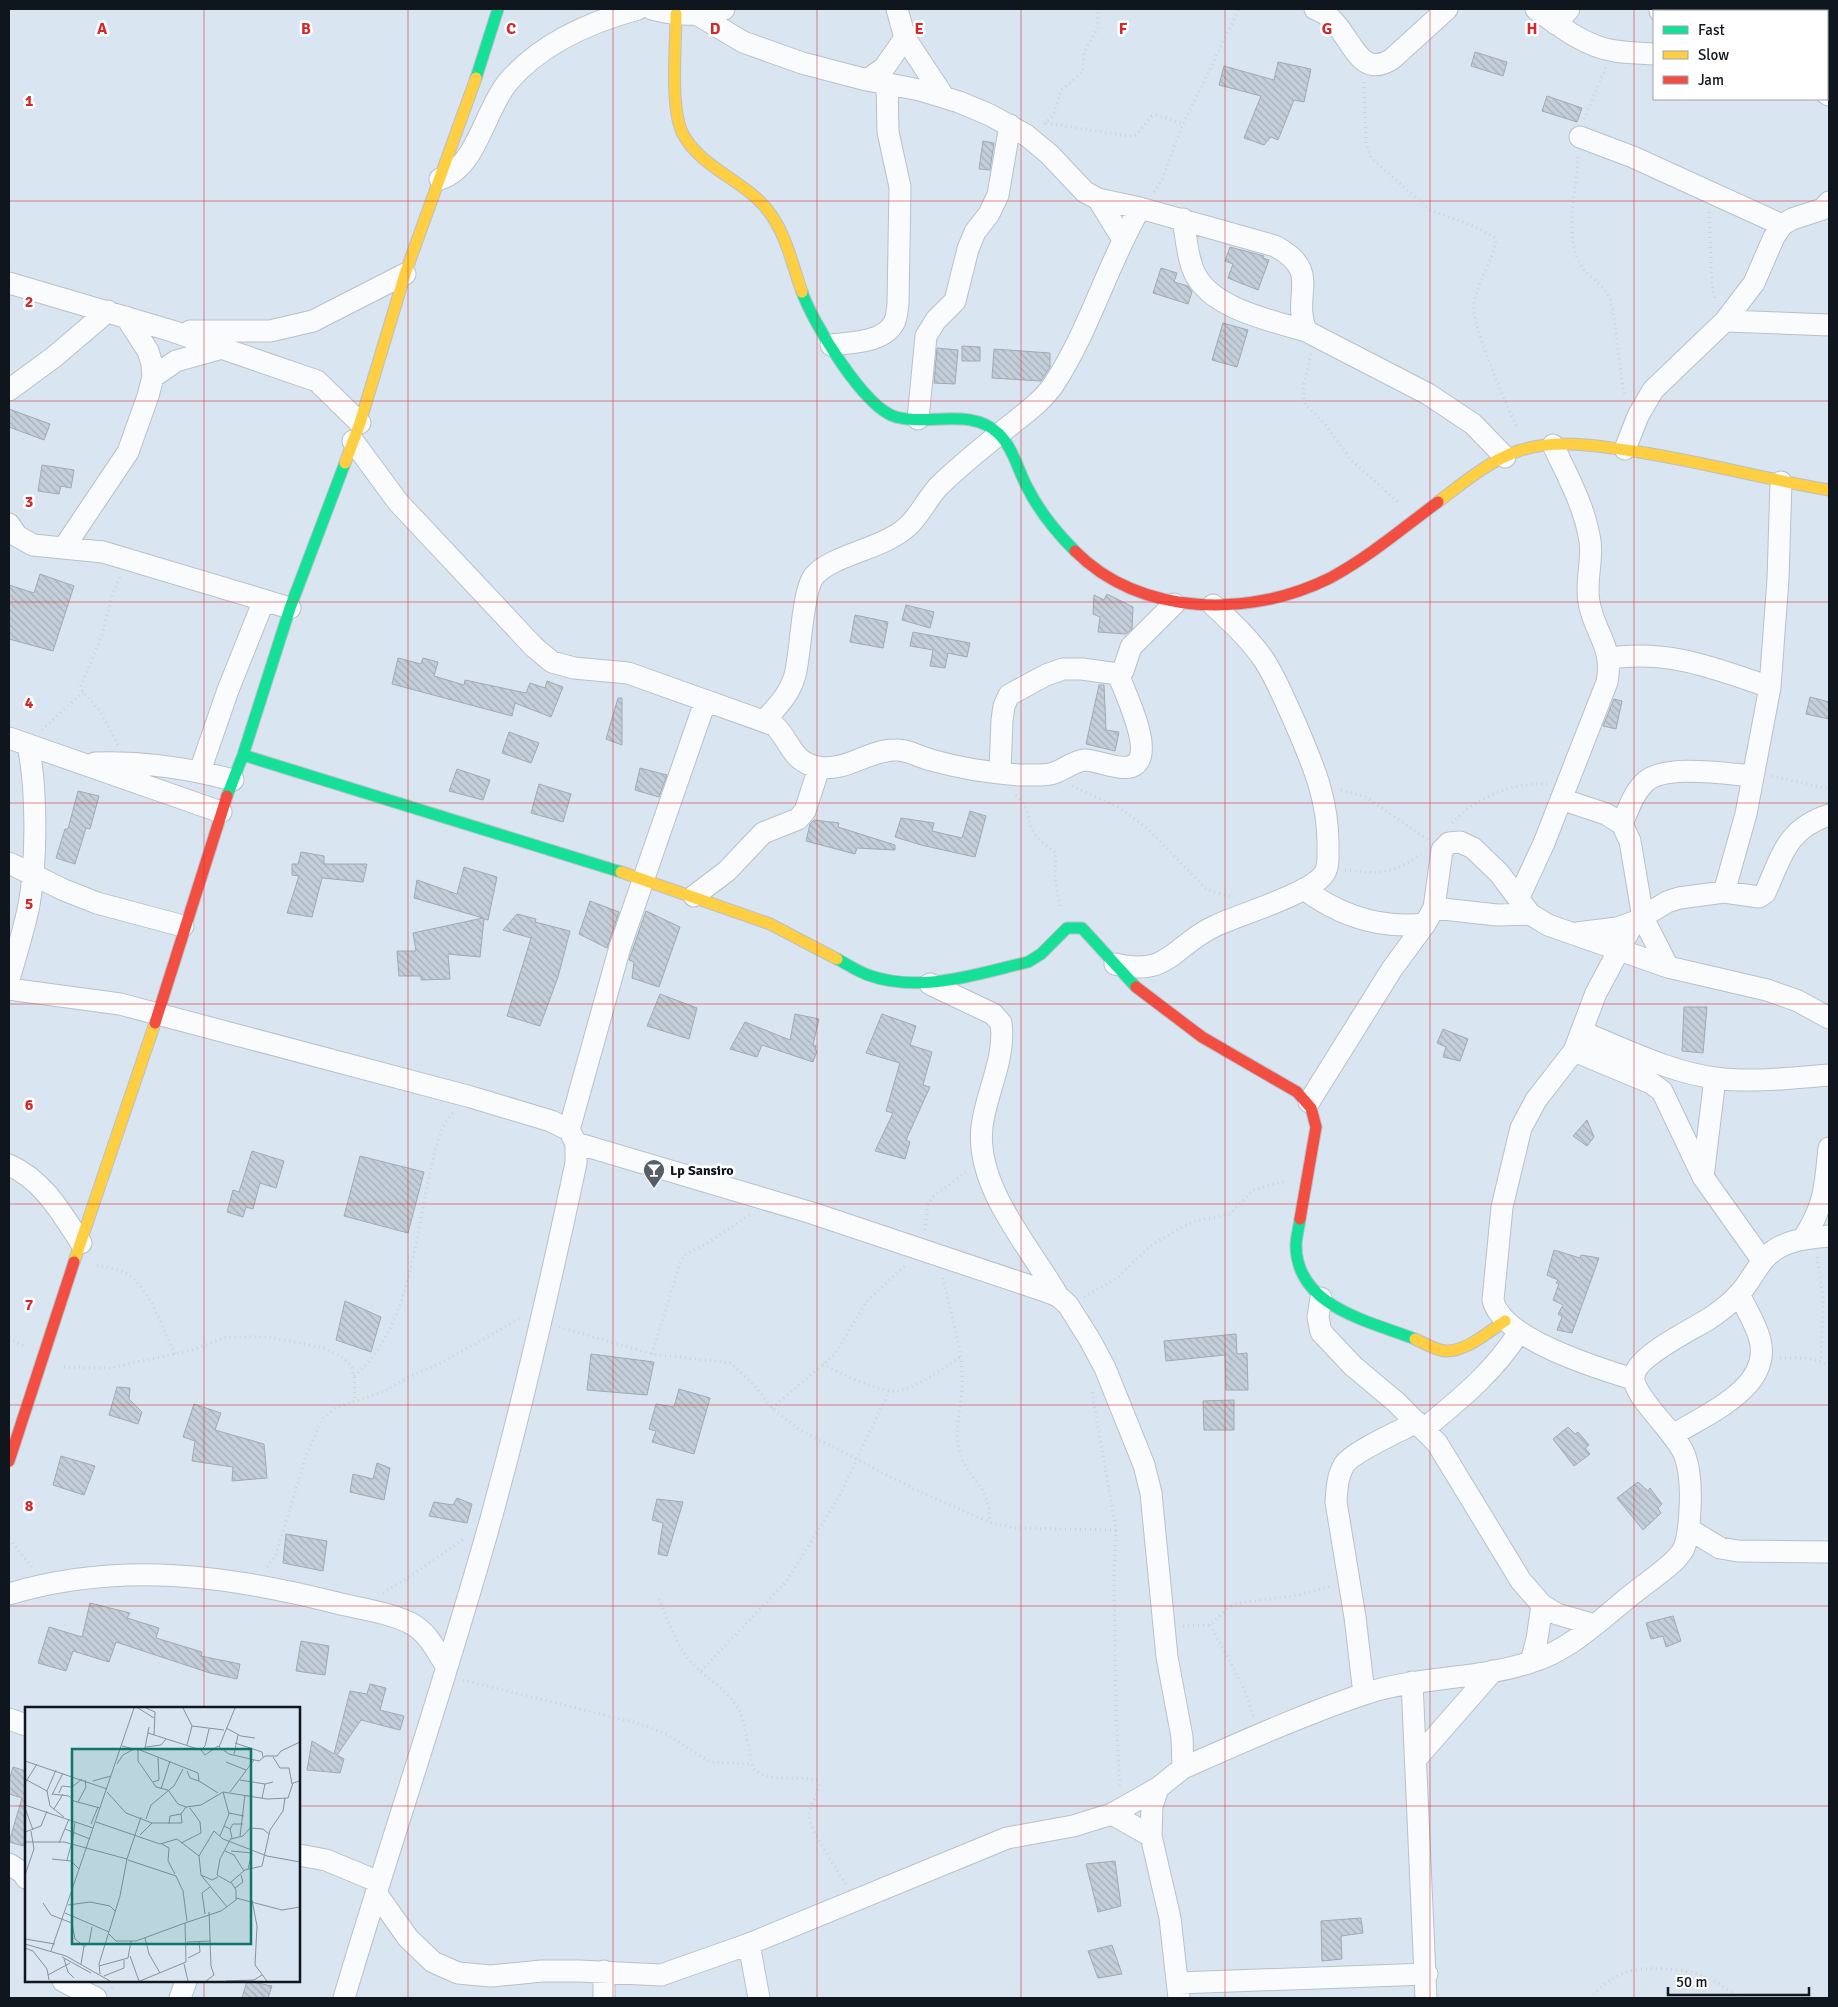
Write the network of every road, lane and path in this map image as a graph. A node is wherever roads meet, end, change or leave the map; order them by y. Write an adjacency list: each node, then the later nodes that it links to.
1 (498, 9): 21 (street)
2 (638, 9): 19 (street)
3 (652, 9): 11 (street)
4 (724, 9): 12 (street)
5 (897, 9): 14 (street)
6 (1098, 9): 22 (path)
7 (1239, 9): 23 (path)
8 (1447, 9): 17 (street)
9 (1536, 9): 13 (street)
10 (1323, 10): 17 (street)
11 (676, 14): 12 (street); 41 (street)
12 (698, 15): 18 (street)
13 (1563, 16): 15 (street)
14 (906, 38): 18 (street); 20 (street)
15 (1614, 51): 16 (street); 25 (path)
16 (1653, 54)
17 (1366, 64): 50 (path)
18 (877, 82): 20 (street); 41 (street)
19 (499, 96): 21 (street); 26 (street)
20 (944, 97): 24 (street)
21 (469, 101): 26 (street)
22 (1046, 123): 23 (path); 24 (path)
23 (1183, 124): 30 (path)
24 (1018, 130): 28 (street); 46 (street)
25 (1580, 137): 27 (street); 45 (path)
26 (440, 180): 34 (street)
27 (1714, 193): 32 (street); 37 (path)
28 (1098, 198): 30 (street); 33 (street)
29 (1829, 202): 32 (street)
30 (1140, 208): 31 (street); 33 (street)
31 (1183, 219): 40 (street); 40 (street)
32 (1782, 225): 37 (street)
33 (1122, 238): 48 (street)
34 (405, 274): 39 (street); 47 (street)
35 (9, 283): 36 (street)
36 (117, 314): 39 (street); 43 (street); 44 (street)
37 (1725, 321): 38 (street); 45 (street)
38 (1829, 325)
39 (172, 331): 42 (street)
40 (1310, 333): 52 (street); 55 (path)
41 (832, 346): 46 (street)
42 (219, 349): 43 (street); 47 (street)
43 (153, 377): 57 (street)
44 (9, 390)
45 (1638, 416): 51 (street)
46 (918, 419): 48 (street)
47 (357, 432): 62 (street); 67 (street)
48 (999, 434): 60 (street); 68 (street)
49 (1553, 445): 50 (street); 51 (street); 63 (street)
50 (1526, 448): 52 (street)
51 (1625, 449): 53 (street)
52 (1504, 457): 55 (street)
53 (1781, 482): 54 (street); 65 (street)
54 (1829, 490)
55 (1415, 518): 61 (street)
56 (9, 524): 57 (street)
57 (65, 546): 58 (street)
58 (129, 559): 59 (street); 66 (path)
59 (264, 600): 62 (street); 74 (street)
60 (1174, 604): 61 (street); 64 (street)
61 (1213, 605): 79 (street)
62 (290, 608): 70 (street)
63 (1610, 658): 65 (street); 81 (street)
64 (1118, 674): 75 (street); 76 (street)
65 (1770, 688): 77 (street)
66 (83, 692): 69 (path); 71 (path)
67 (705, 702): 68 (street); 88 (street)
68 (764, 721): 73 (street)
69 (18, 741): 72 (street); 87 (street)
70 (243, 756): 78 (street); 88 (street)
71 (124, 762): 72 (street); 74 (street)
72 (84, 764): 82 (street)
73 (819, 768): 75 (street); 91 (street)
74 (200, 771): 78 (street)
75 (1000, 772): 76 (street); 97 (path)
76 (1052, 774): 92 (path)
77 (1754, 774): 80 (path); 84 (street); 90 (street)
78 (233, 780): 82 (street)
79 (1321, 784): 85 (path); 89 (street)
80 (1829, 789)
81 (1561, 800): 84 (street); 93 (street)
82 (221, 812): 96 (street)
83 (1829, 816): 90 (street)
84 (1622, 824): 95 (street)
85 (1442, 850): 93 (street); 94 (street)
86 (9, 863): 87 (street)
87 (33, 874): 96 (street); 102 (street)
88 (644, 881): 91 (street); 112 (street)
89 (1304, 889): 92 (street); 94 (street)
90 (1724, 892): 95 (street)
91 (694, 896): 103 (street)
92 (1265, 905): 100 (street)
93 (1524, 906): 94 (street); 98 (street)
94 (1429, 916): 111 (street)
95 (1638, 920): 98 (street); 99 (street); 101 (street)
96 (184, 926): 105 (street)
97 (1067, 928): 100 (street); 103 (street)
98 (1574, 933): 99 (street)
99 (1618, 951): 101 (street); 107 (street)
100 (1115, 964): 111 (street)
101 (1668, 967): 106 (street)
102 (9, 979)
103 (930, 984): 114 (street)
104 (9, 989): 105 (street)
105 (158, 1014): 110 (street); 120 (street)
106 (1829, 1018)
107 (1578, 1041): 109 (street); 116 (street); 127 (street)
108 (1829, 1075): 109 (street)
109 (1715, 1078): 116 (street)
110 (471, 1096): 112 (street); 136 (path)
111 (1309, 1102): 117 (street)
112 (572, 1136): 118 (street); 126 (street)
113 (1829, 1148): 119 (street)
114 (982, 1153): 121 (path); 125 (street)
115 (9, 1165): 120 (street)
116 (1703, 1177): 122 (street)
117 (1306, 1182): 124 (street); 125 (path)
118 (773, 1201): 121 (street); 129 (path)
119 (1816, 1237): 122 (street); 132 (path)
120 (78, 1251): 128 (path); 134 (street)
121 (931, 1252): 125 (street); 130 (path); 133 (path)
122 (1762, 1260): 123 (street)
123 (1739, 1294): 131 (street); 137 (street)
124 (1321, 1298): 127 (street); 142 (street)
125 (1063, 1301): 161 (street)
126 (544, 1313): 129 (path); 140 (path); 146 (street)
127 (1512, 1327): 137 (street); 142 (street)
128 (175, 1354): 134 (path); 136 (path)
129 (652, 1354): 141 (path)
130 (960, 1357): 139 (path); 147 (path)
131 (1762, 1358): 132 (path); 143 (street)
132 (1821, 1361): 135 (path)
133 (823, 1364): 139 (path); 141 (path)
134 (41, 1367): 145 (street)
135 (1829, 1367)
136 (354, 1376): 140 (path)
137 (1633, 1379): 143 (street)
138 (1091, 1387): 149 (path)
139 (889, 1391): 144 (path)
140 (355, 1400): 154 (path)
141 (772, 1408): 144 (path)
142 (1421, 1425): 152 (street); 157 (street)
143 (1673, 1435): 148 (street)
144 (855, 1459): 147 (path); 164 (path)
145 (9, 1461)
146 (491, 1517): 158 (path); 163 (street)
147 (989, 1522): 149 (path)
148 (1689, 1529): 151 (street); 160 (street)
149 (1116, 1530): 175 (path)
150 (9, 1539): 153 (path)
151 (1829, 1552)
152 (1348, 1582): 159 (path); 167 (street)
153 (46, 1583): 154 (street); 155 (street)
154 (248, 1584): 158 (street)
155 (9, 1594)
156 (658, 1599): 164 (path)
157 (1542, 1604): 160 (street); 162 (street)
158 (356, 1608): 163 (street)
159 (1210, 1625): 161 (path); 170 (path)
160 (1595, 1625): 162 (street)
161 (1162, 1626): 173 (street)
162 (1532, 1662): 165 (street)
163 (444, 1671): 172 (path); 180 (street)
164 (701, 1671): 172 (path)
165 (1493, 1671): 166 (street); 171 (street)
166 (1412, 1682): 167 (street); 171 (street)
167 (1364, 1694): 170 (street)
168 (9, 1719): 169 (street)
169 (25, 1725)
170 (1261, 1735): 173 (street)
171 (1416, 1759): 184 (street)
172 (750, 1764): 181 (path)
173 (1183, 1768): 174 (street)
174 (1158, 1788): 175 (street); 176 (street)
175 (1116, 1812): 176 (street); 181 (street)
176 (1151, 1836): 188 (street)
177 (300, 1855): 180 (street)
178 (9, 1864): 179 (street)
179 (25, 1876)
180 (377, 1888): 183 (street); 191 (street)
181 (855, 1899): 182 (street)
182 (749, 1944): 183 (street); 193 (street)
183 (604, 1971): 192 (street)
184 (1427, 1974): 187 (street); 194 (street)
185 (65, 1982): 189 (street)
186 (186, 1982): 190 (street)
187 (1310, 1989): 188 (street)
188 (1178, 1990)
189 (96, 1998)
190 (180, 1998)
191 (344, 1998)
192 (604, 1998)
193 (759, 1998)
194 (1426, 1998)
195 (1590, 1998): 196 (path)
196 (1741, 1998)

